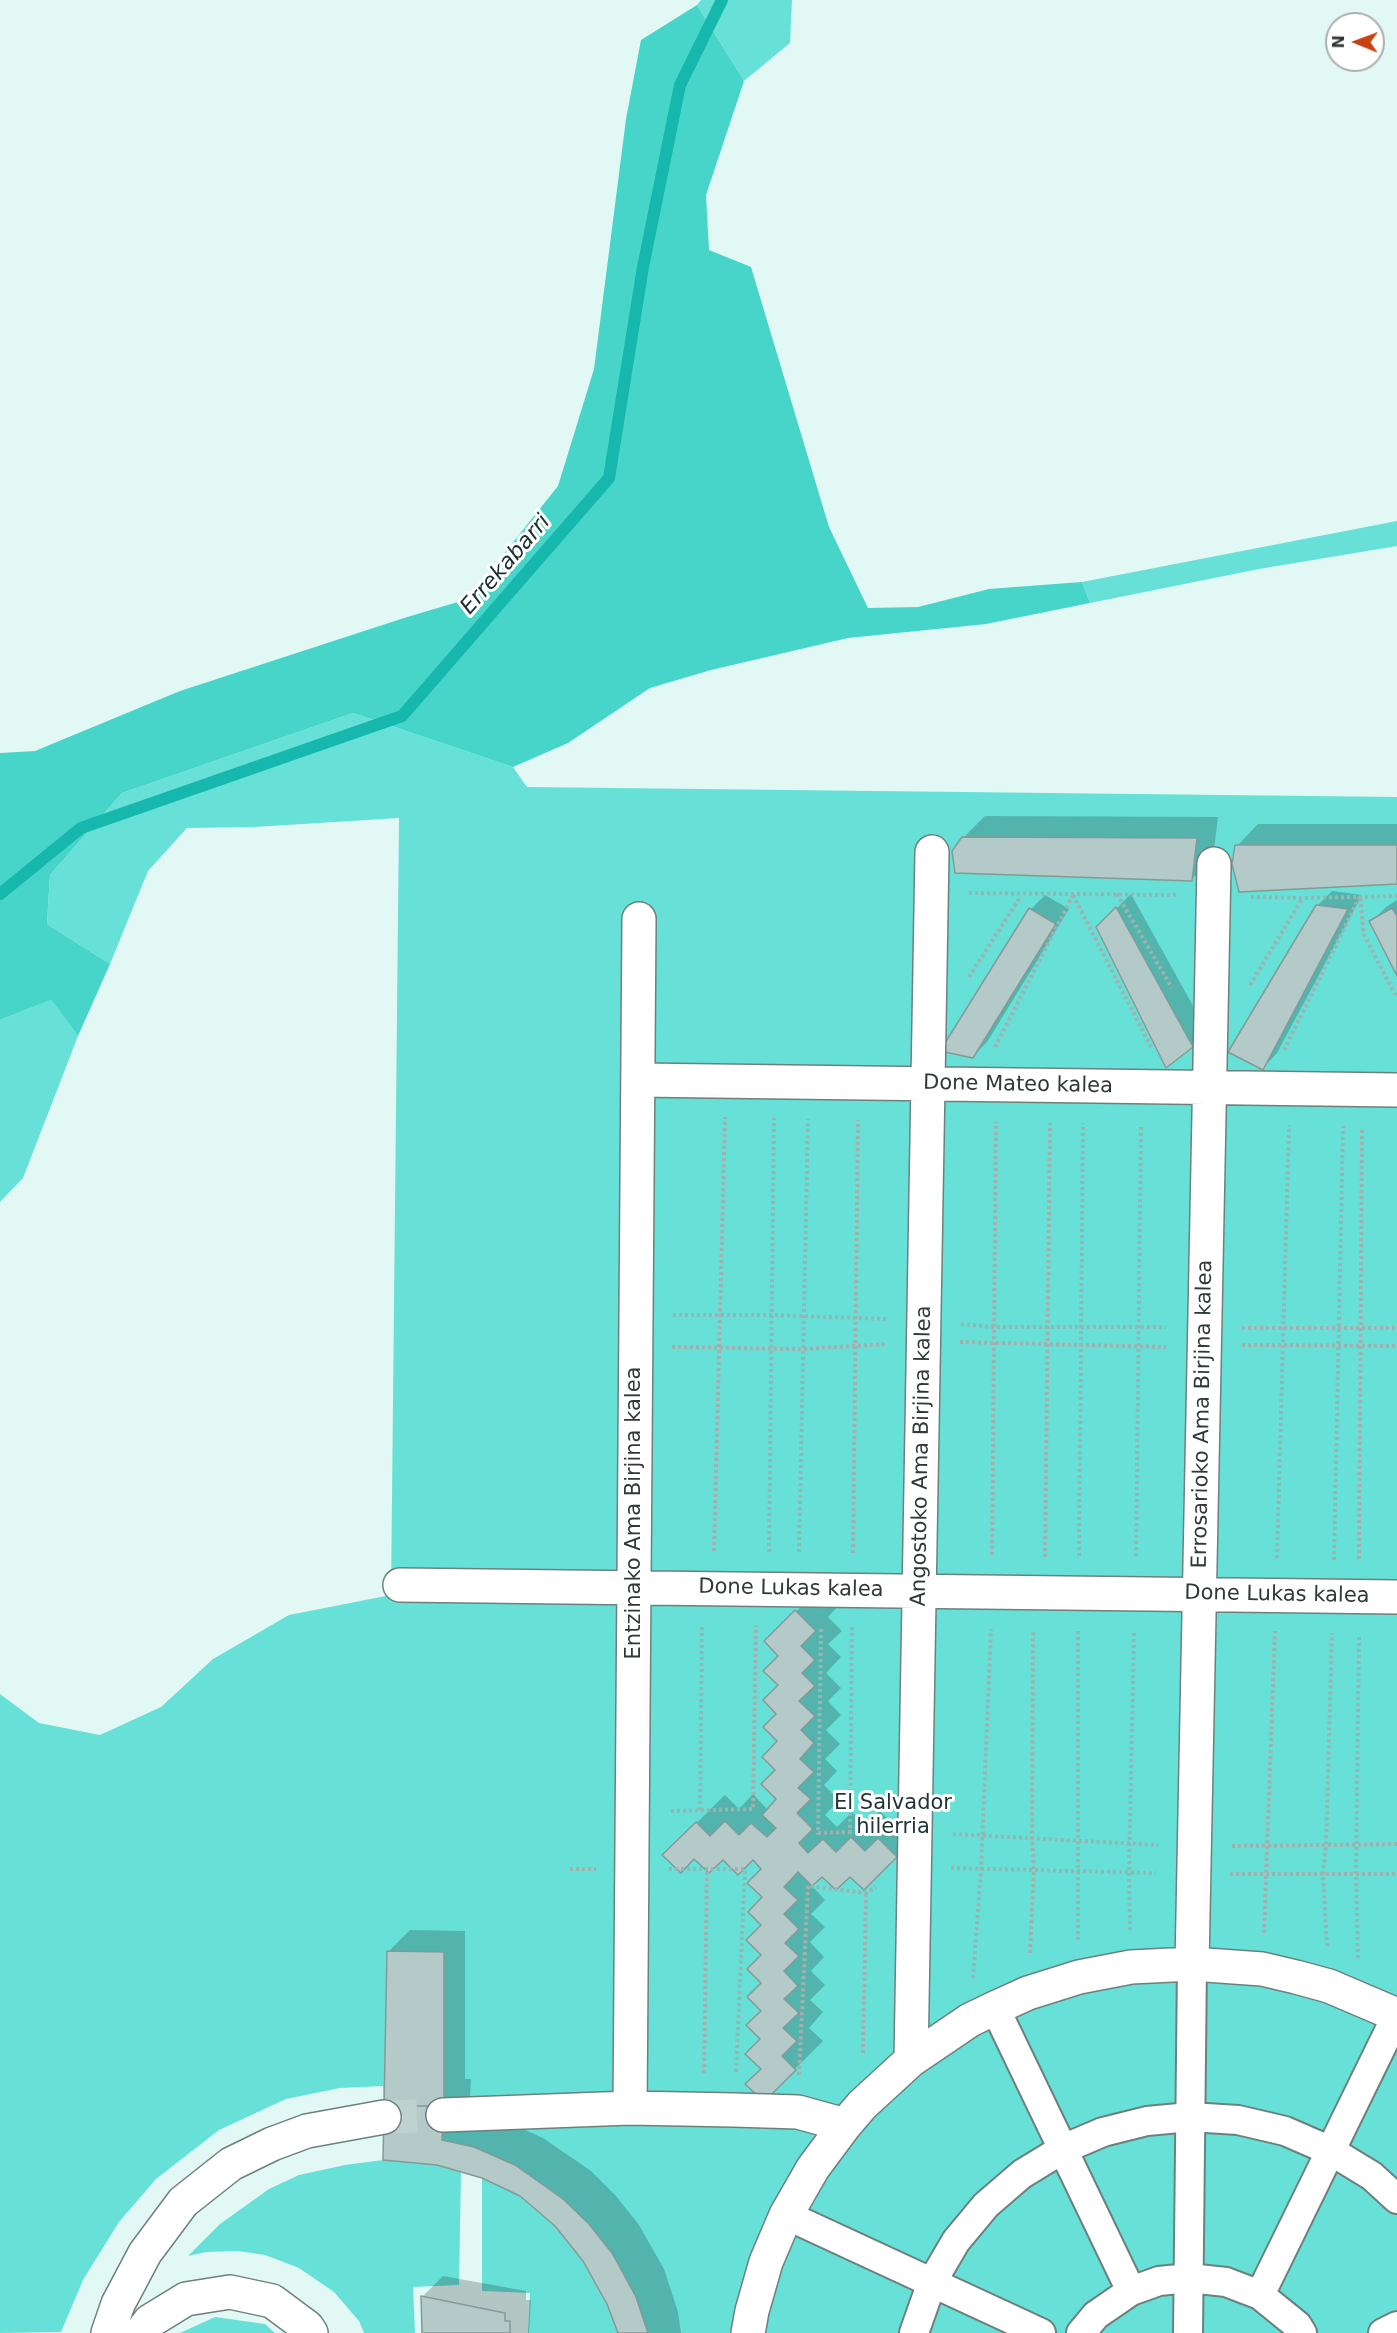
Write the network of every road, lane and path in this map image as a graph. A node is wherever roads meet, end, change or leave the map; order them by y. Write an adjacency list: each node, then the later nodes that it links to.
1 (932, 852): 3 (street, Angostoko Ama Birjina kalea)
2 (1213, 880): 4 (path); 6 (path); 20 (street, Errosarioko Ama Birjina kalea)
3 (931, 892): 5 (path); 15 (street, Angostoko Ama Birjina kalea)
4 (1074, 895): 5 (path); 16 (path); 19 (path)
5 (1021, 896): 9 (path)
6 (1360, 896): 7 (path); 10 (path); 21 (path)
7 (1397, 896)
8 (639, 919): 11 (street, Entzinako Ama Birjina kalea)
9 (965, 982)
10 (1397, 998)
11 (638, 1080): 12 (street, Done Mateo kalea); 33 (street, Entzinako Ama Birjina kalea)
12 (726, 1081): 13 (street, Done Mateo kalea); 24 (path)
13 (774, 1082): 14 (street, Done Mateo kalea); 25 (path)
14 (809, 1082): 15 (street, Done Mateo kalea); 26 (path)
15 (928, 1084): 16 (street, Done Mateo kalea); 34 (street, Angostoko Ama Birjina kalea)
16 (975, 1085): 17 (street, Done Mateo kalea)
17 (1050, 1086): 18 (street, Done Mateo kalea); 27 (path)
18 (1083, 1086): 19 (street, Done Mateo kalea); 28 (path)
19 (1156, 1087): 20 (street, Done Mateo kalea); 29 (path)
20 (1209, 1088): 21 (street, Done Mateo kalea); 35 (street, Errosarioko Ama Birjina kalea)
21 (1278, 1089): 22 (street, Done Mateo kalea); 32 (path)
22 (1353, 1090): 23 (street, Done Mateo kalea); 30 (path); 43 (path)
23 (1397, 1090)
24 (720, 1314): 25 (path); 33 (path); 41 (path)
25 (772, 1315): 26 (path); 44 (path)
26 (804, 1317): 34 (path); 45 (path)
27 (1047, 1326): 28 (path); 34 (path); 36 (path)
28 (1081, 1326): 29 (path); 39 (path)
29 (1138, 1327): 35 (path); 42 (path)
30 (1361, 1327): 31 (path); 32 (path); 38 (path)
31 (1397, 1328)
32 (1283, 1330): 35 (path); 37 (path)
33 (636, 1331): 41 (path); 47 (street, Entzinako Ama Birjina kalea)
34 (924, 1331): 36 (path); 45 (path); 51 (street, Angostoko Ama Birjina kalea)
35 (1204, 1337): 37 (path); 42 (path); 55 (street, Errosarioko Ama Birjina kalea)
36 (1047, 1344): 39 (path); 52 (path)
37 (1283, 1344): 43 (path); 56 (path)
38 (1361, 1345): 40 (path); 43 (path); 57 (path)
39 (1081, 1346): 42 (path); 53 (path)
40 (1397, 1346)
41 (719, 1347): 44 (path); 48 (path)
42 (1138, 1347): 54 (path)
43 (1339, 1347): 57 (path)
44 (771, 1348): 45 (path); 49 (path)
45 (803, 1349): 50 (path)
46 (400, 1585): 47 (street, Done Lukas kalea)
47 (634, 1587): 48 (street, Done Lukas kalea); 60 (street, Entzinako Ama Birjina kalea)
48 (703, 1588): 49 (street, Done Lukas kalea); 59 (path)
49 (757, 1589): 50 (street, Done Lukas kalea); 59 (path)
50 (810, 1589): 51 (street, Done Lukas kalea); 61 (path)
51 (920, 1591): 52 (street, Done Lukas kalea); 62 (street, Angostoko Ama Birjina kalea)
52 (1033, 1592): 53 (street, Done Lukas kalea); 67 (path)
53 (1078, 1592): 54 (street, Done Lukas kalea); 68 (path)
54 (1135, 1593): 55 (street, Done Lukas kalea); 69 (path)
55 (1199, 1594): 56 (street, Done Lukas kalea); 70 (street, Errosarioko Ama Birjina kalea)
56 (1276, 1595): 57 (street, Done Lukas kalea); 71 (path)
57 (1346, 1596): 58 (street, Done Lukas kalea); 72 (path); 73 (path)
58 (1397, 1597)
59 (700, 1810): 60 (path)
60 (632, 1811): 86 (street, Entzinako Ama Birjina kalea)
61 (850, 1832)
62 (915, 1868): 67 (path); 75 (path); 85 (street, Angostoko Ama Birjina kalea)
63 (570, 1869): 64 (path)
64 (604, 1869)
65 (661, 1869): 66 (path)
66 (707, 1869): 87 (path); 87 (path)
67 (1034, 1870): 68 (path); 81 (path)
68 (1078, 1872): 69 (path); 79 (path)
69 (1129, 1872): 70 (path); 77 (path)
70 (1193, 1874): 71 (path); 76 (street, Errosarioko Ama Birjina kalea)
71 (1266, 1874): 72 (path); 78 (path)
72 (1323, 1874): 73 (path); 80 (path)
73 (1356, 1874): 74 (path); 82 (path)
74 (1397, 1874)
75 (866, 1893): 88 (path); 90 (path)
76 (1192, 1964): 77 (street); 78 (street); 92 (street)
77 (1131, 1967): 79 (street)
78 (1262, 1970): 80 (street)
79 (1078, 1977): 81 (street)
80 (1329, 1986): 82 (street)
81 (1028, 1993): 83 (street)
82 (1360, 1997): 84 (street)
83 (995, 2008): 85 (street); 93 (street)
84 (1397, 2015): 94 (street)
85 (911, 2060): 90 (street)
86 (630, 2108): 87 (street); 89 (street)
87 (719, 2110): 88 (street)
88 (798, 2112): 90 (street)
89 (443, 2115)
90 (853, 2115): 96 (street)
91 (384, 2117): 102 (street)
92 (1190, 2117): 93 (street); 94 (street); 97 (street)
93 (1063, 2149): 98 (street); 99 (street)
94 (1331, 2151): 95 (street); 100 (street)
95 (1397, 2199)
96 (786, 2215): 98 (street); 105 (street)
97 (1189, 2278): 99 (street); 100 (street); 109 (street)
98 (932, 2282): 106 (street); 107 (street)
99 (1131, 2291): 108 (street)
100 (1260, 2295): 110 (street)
101 (1397, 2326): 111 (street)
102 (108, 2333)
103 (141, 2333): 104 (street)
104 (311, 2333)
105 (748, 2333)
106 (914, 2333)
107 (1041, 2333)
108 (1081, 2333)
109 (1188, 2333)
110 (1302, 2333)
111 (1383, 2333)

